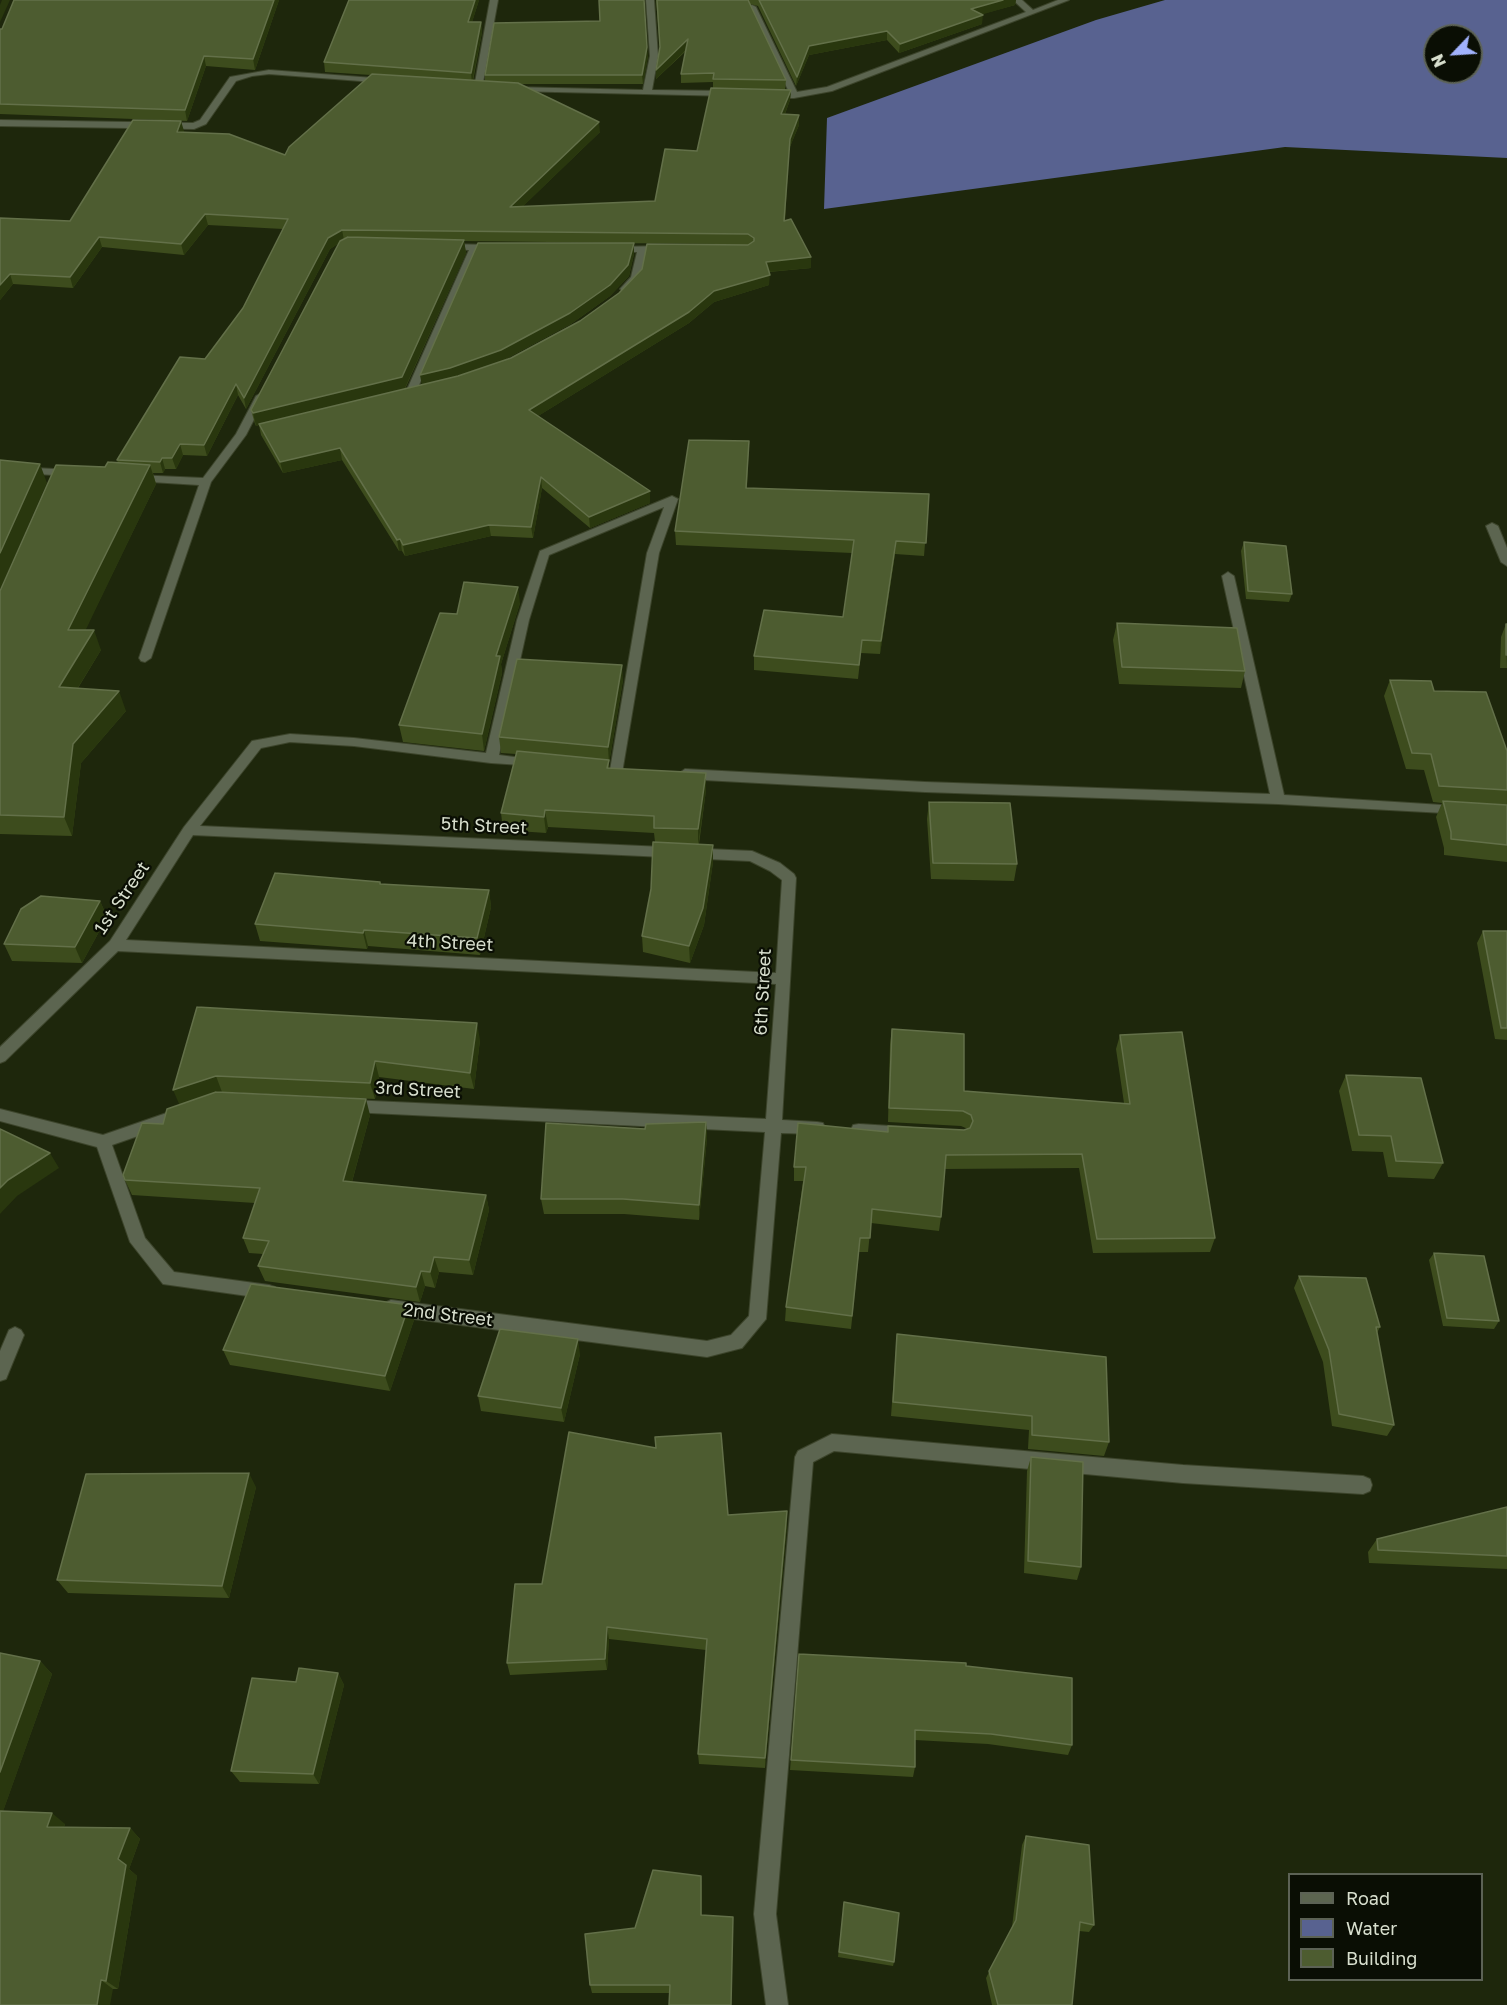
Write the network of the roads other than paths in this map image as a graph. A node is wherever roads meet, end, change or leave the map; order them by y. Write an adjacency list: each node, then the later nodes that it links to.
1 (494, 0): 9 (street)
2 (650, 0): 12 (street)
3 (1017, 0): 6 (street)
4 (1065, 0): 6 (street)
5 (752, 7): 15 (street)
6 (1032, 14): 15 (street)
7 (397, 82): 16 (street)
8 (466, 87): 9 (street)
9 (478, 88): 10 (street)
10 (489, 88)
11 (500, 88): 12 (street)
12 (647, 93): 13 (street)
13 (738, 94)
14 (760, 95): 15 (street)
15 (794, 95)
16 (0, 123)
17 (441, 247): 18 (street)
18 (475, 248): 19 (street); 25 (street)
19 (499, 248)
20 (606, 249): 21 (street)
21 (642, 249): 22 (street); 23 (street)
22 (678, 249)
23 (615, 300)
24 (268, 383): 29 (street)
25 (399, 396)
26 (0, 469): 27 (street)
27 (82, 474)
28 (126, 477): 29 (street)
29 (206, 482): 33 (street)
30 (1492, 526): 31 (street)
31 (1507, 562)
32 (1228, 576): 38 (street)
33 (144, 658)
34 (491, 759): 35 (street); 36 (street); 40 (street, 1st Street)
35 (549, 764)
36 (618, 770)
37 (677, 773): 38 (street)
38 (1278, 799): 39 (street)
39 (1471, 812)
40 (189, 830): 41 (street, 5th Street); 42 (street, 1st Street)
41 (775, 867): 43 (street, 6th Street)
42 (115, 945): 43 (street, 4th Street); 44 (street, 1st Street)
43 (782, 979): 48 (street, 6th Street)
44 (0, 1057)
45 (329, 1105): 48 (street, 3rd Street)
46 (200, 1107): 50 (street)
47 (0, 1115): 50 (street)
48 (772, 1126): 49 (street); 54 (street, 6th Street)
49 (918, 1133)
50 (103, 1142): 51 (street)
51 (286, 1294)
52 (379, 1306): 54 (street, 2nd Street)
53 (15, 1335): 55 (street)
54 (736, 1342)
55 (0, 1373)
56 (1363, 1485): 57 (street)
57 (777, 2005)

